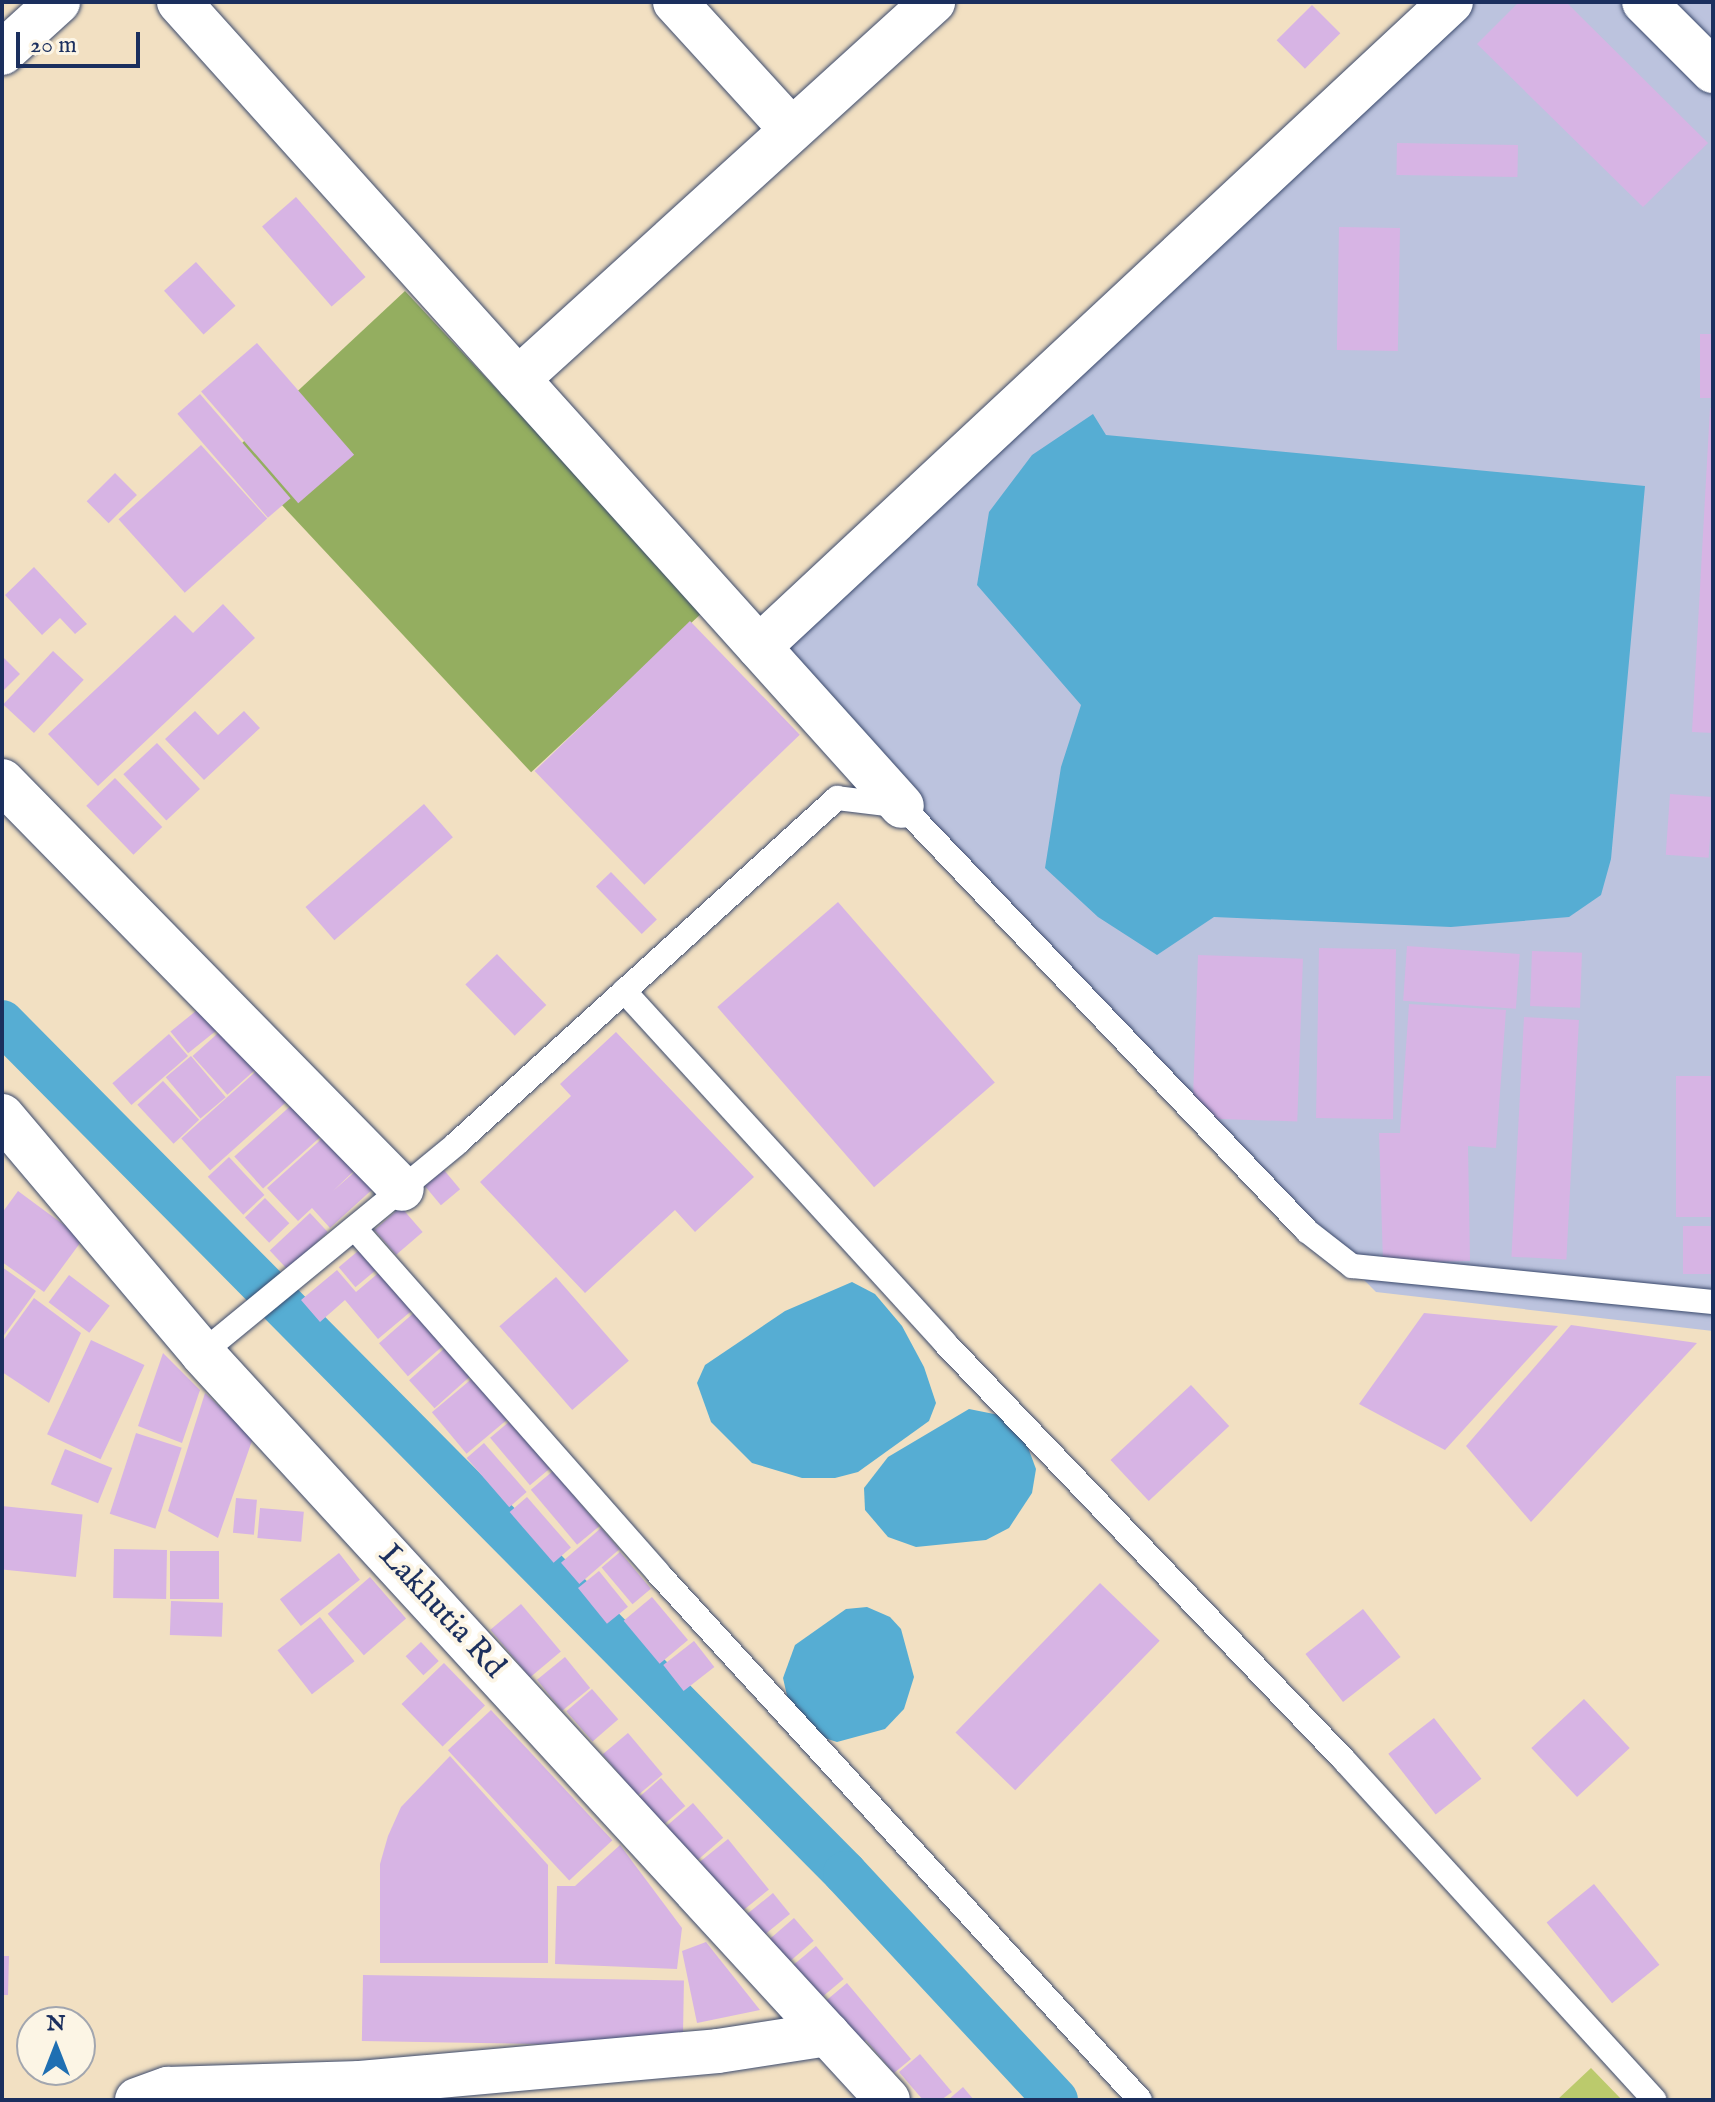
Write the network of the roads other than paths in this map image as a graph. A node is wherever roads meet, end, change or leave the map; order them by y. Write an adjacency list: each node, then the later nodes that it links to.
1 (58, 2): 7 (street)
2 (179, 2): 10 (street)
3 (675, 2): 9 (street)
4 (933, 2): 9 (street)
5 (1451, 2): 11 (street)
6 (1644, 2): 8 (street)
7 (2, 53)
8 (1713, 71)
9 (792, 130): 10 (street)
10 (518, 379): 11 (street)
11 (759, 647): 13 (street)
12 (2, 781): 16 (street)
13 (902, 806): 14 (lane); 18 (lane)
14 (624, 991): 16 (lane); 25 (lane)
15 (2, 1116): 19 (street, Lakhutia Rd)
16 (402, 1189): 17 (lane)
17 (356, 1230): 19 (lane); 24 (lane)
18 (1713, 1302)
19 (202, 1353): 20 (street, Lakhutia Rd)
20 (828, 2034): 21 (street); 23 (street, Lakhutia Rd)
21 (506, 2085): 22 (street)
22 (137, 2100)
23 (888, 2100)
24 (1140, 2100)
25 (1655, 2100)

